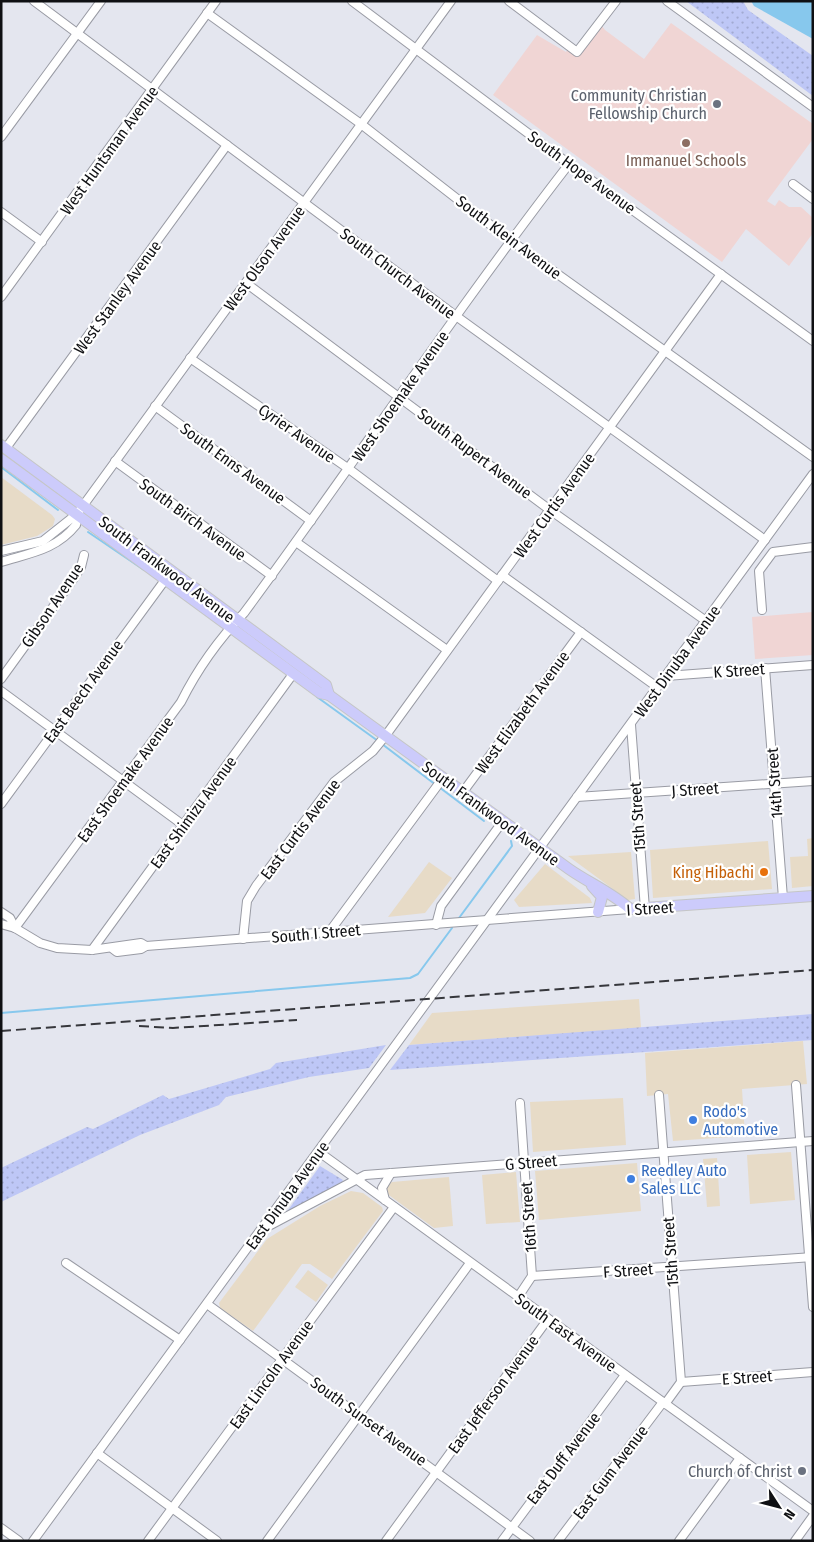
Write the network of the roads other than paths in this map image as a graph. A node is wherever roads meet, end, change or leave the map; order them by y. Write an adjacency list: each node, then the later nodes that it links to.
1 (34, 1): 10 (street, South Church Avenue)
2 (101, 1): 10 (street)
3 (216, 1): 9 (street, West Huntsman Avenue)
4 (352, 1): 11 (street, South Hope Avenue)
5 (451, 1): 11 (street, West Olson Avenue)
6 (509, 1): 7 (street)
7 (616, 1)
8 (667, 1): 13 (street)
9 (207, 13): 12 (street, West Huntsman Avenue); 14 (street, South Klein Avenue)
10 (77, 33): 12 (street, South Church Avenue); 15 (street)
11 (416, 49): 14 (street, West Olson Avenue); 17 (street, South Hope Avenue)
12 (153, 90): 16 (street, South Church Avenue); 23 (street, West Huntsman Avenue)
13 (813, 107)
14 (362, 124): 20 (street, West Olson Avenue); 22 (street, South Klein Avenue)
15 (1, 137)
16 (227, 146): 20 (street, South Church Avenue); 34 (street, West Stanley Avenue)
17 (569, 164): 22 (street, West Shoemake Avenue); 24 (street, South Hope Avenue)
18 (793, 184): 19 (street)
19 (813, 198)
20 (305, 202): 25 (street, West Olson Avenue); 27 (street, South Church Avenue)
21 (1, 212): 23 (street)
22 (510, 240): 27 (street, West Shoemake Avenue); 29 (street, South Klein Avenue)
23 (42, 242): 26 (street, West Huntsman Avenue)
24 (722, 274): 28 (street, South Hope Avenue); 29 (street, West Curtis Avenue)
25 (246, 282): 30 (street, West Olson Avenue); 31 (street, South Rupert Avenue)
26 (1, 297)
27 (456, 316): 31 (street, West Shoemake Avenue); 33 (street, South Church Avenue)
28 (813, 341)
29 (666, 350): 33 (street, West Curtis Avenue); 35 (street, South Klein Avenue)
30 (190, 358): 32 (street, West Olson Avenue); 38 (street, Cyrier Avenue)
31 (399, 395): 38 (street, West Shoemake Avenue); 41 (street, South Rupert Avenue)
32 (155, 406): 37 (street, West Olson Avenue); 43 (street, South Enns Avenue)
33 (610, 427): 41 (street, West Curtis Avenue); 44 (street, South Church Avenue)
34 (4, 446): 40 (main road, South Frankwood Avenue)
35 (813, 457)
36 (1, 459): 42 (main road, South Frankwood Avenue)
37 (115, 461): 40 (street, West Olson Avenue); 50 (street, South Birch Avenue)
38 (349, 469): 43 (street, West Shoemake Avenue); 51 (street, Cyrier Avenue)
39 (813, 474): 44 (street, West Dinuba Avenue)
40 (83, 505): 42 (street, West Olson Avenue); 55 (main road, South Frankwood Avenue)
41 (550, 510): 51 (street, West Curtis Avenue); 54 (street, South Rupert Avenue)
42 (76, 514): 47 (street); 49 (street); 52 (main road, South Frankwood Avenue)
43 (312, 521): 45 (street, West Shoemake Avenue)
44 (765, 540): 54 (street, West Dinuba Avenue)
45 (296, 542): 50 (street, West Shoemake Avenue); 57 (street)
46 (813, 547): 53 (street)
47 (1, 552)
48 (84, 555): 62 (street, Gibson Avenue)
49 (1, 562)
50 (272, 576): 55 (street, West Shoemake Avenue)
51 (500, 578): 56 (street, Cyrier Avenue); 57 (street, West Curtis Avenue)
52 (165, 580): 55 (main road, South Frankwood Avenue); 67 (street, East Beech Avenue)
53 (762, 610)
54 (706, 621): 61 (street, West Dinuba Avenue)
55 (234, 624): 60 (main road, South Frankwood Avenue); 65 (main road, South Frankwood Avenue); 70 (street, East Shoemake Avenue)
56 (581, 632): 63 (street, Cyrier Avenue); 73 (street, West Elizabeth Avenue)
57 (447, 650): 68 (street, West Curtis Avenue)
58 (813, 665): 59 (street, K Street)
59 (765, 668): 61 (street, K Street); 72 (street, 14th Street)
60 (293, 674): 65 (main road, South Frankwood Avenue); 78 (street, East Shimizu Avenue)
61 (666, 676): 63 (street, West Dinuba Avenue)
62 (1, 679)
63 (657, 687): 66 (street, West Dinuba Avenue)
64 (1, 691): 67 (street)
65 (329, 694): 68 (main road, South Frankwood Avenue)
66 (631, 725): 74 (street, 15th Street); 75 (street, West Dinuba Avenue)
67 (54, 730): 70 (street); 76 (street, East Beech Avenue)
68 (386, 735): 69 (main road, South Frankwood Avenue); 92 (street, East Curtis Avenue)
69 (443, 778): 73 (main road, South Frankwood Avenue); 91 (street)
70 (123, 781): 78 (street); 90 (street, East Shoemake Avenue)
71 (813, 781): 72 (street, J Street)
72 (774, 784): 74 (street, J Street); 82 (street, 14th Street)
73 (463, 792): 77 (main road, South Frankwood Avenue)
74 (636, 793): 75 (street, J Street); 84 (street, 15th Street)
75 (577, 797): 79 (street, West Dinuba Avenue)
76 (1, 804)
77 (503, 821): 79 (main road, South Frankwood Avenue); 89 (street)
78 (183, 825): 93 (street, East Shimizu Avenue)
79 (540, 848): 80 (main road, South Frankwood Avenue); 87 (street, East Dinuba Avenue)
80 (592, 885): 83 (main road, South Frankwood Avenue); 86 (main road)
81 (813, 896): 82 (main road, I Street)
82 (783, 898): 84 (main road, I Street)
83 (630, 909): 84 (main road, I Street); 86 (street, I Street)
84 (644, 909)
85 (1, 912): 90 (street)
86 (598, 912): 87 (street, I Street)
87 (487, 920): 89 (street, South I Street); 99 (street, East Dinuba Avenue)
88 (1, 924): 90 (street)
89 (436, 925): 91 (street, South I Street)
90 (15, 928): 93 (street, South I Street)
91 (330, 931): 92 (street, South I Street)
92 (243, 939): 93 (street, South I Street)
93 (92, 950)
94 (796, 1085): 97 (street)
95 (659, 1095): 100 (street, 15th Street)
96 (520, 1103): 101 (street, 16th Street)
97 (801, 1142): 98 (street, G Street); 100 (street, G Street); 107 (street)
98 (813, 1142)
99 (318, 1152): 103 (street, South East Avenue); 106 (street, East Dinuba Avenue)
100 (663, 1152): 101 (street, G Street); 110 (street, 15th Street)
101 (524, 1162): 102 (street, G Street); 111 (street, 16th Street)
102 (391, 1173): 103 (street, G Street); 104 (street)
103 (357, 1179): 104 (street, South East Avenue); 106 (street, G Street)
104 (385, 1200): 105 (street, South East Avenue)
105 (394, 1207): 109 (street, South East Avenue); 117 (street, East Lincoln Avenue)
106 (262, 1228): 113 (street, East Dinuba Avenue)
107 (811, 1257): 110 (street, F Street); 114 (street)
108 (66, 1263): 116 (street)
109 (470, 1263): 112 (street, South East Avenue); 122 (street)
110 (672, 1268): 111 (street, F Street); 120 (street, 15th Street)
111 (532, 1276): 112 (street, 16th Street)
112 (518, 1297): 115 (street, South East Avenue)
113 (207, 1304): 116 (street, East Dinuba Avenue); 117 (street, South Sunset Avenue)
114 (813, 1307)
115 (548, 1319): 119 (street, South East Avenue); 125 (street, East Jefferson Avenue)
116 (180, 1340): 123 (street, East Dinuba Avenue)
117 (282, 1358): 122 (street, South Sunset Avenue); 126 (street, East Lincoln Avenue)
118 (813, 1372): 120 (street, E Street)
119 (625, 1375): 121 (street, South East Avenue); 129 (street, East Duff Avenue)
120 (681, 1382): 121 (street)
121 (664, 1403): 124 (street, South East Avenue); 139 (street, East Gum Avenue)
122 (360, 1414): 125 (street, South Sunset Avenue); 135 (street)
123 (97, 1453): 126 (street); 132 (street, East Dinuba Avenue)
124 (740, 1458): 127 (street, South East Avenue); 140 (street)
125 (437, 1470): 129 (street, South Sunset Avenue); 136 (street, East Jefferson Avenue)
126 (172, 1508): 133 (street, East Lincoln Avenue); 134 (street)
127 (813, 1511)
128 (813, 1516): 141 (street)
129 (512, 1527): 137 (street, East Duff Avenue); 138 (street, South Sunset Avenue)
130 (1, 1528): 131 (street)
131 (18, 1541)
132 (33, 1541)
133 (148, 1541)
134 (217, 1541)
135 (267, 1541)
136 (386, 1541)
137 (502, 1541)
138 (530, 1541)
139 (558, 1541)
140 (680, 1541)
141 (795, 1541)

